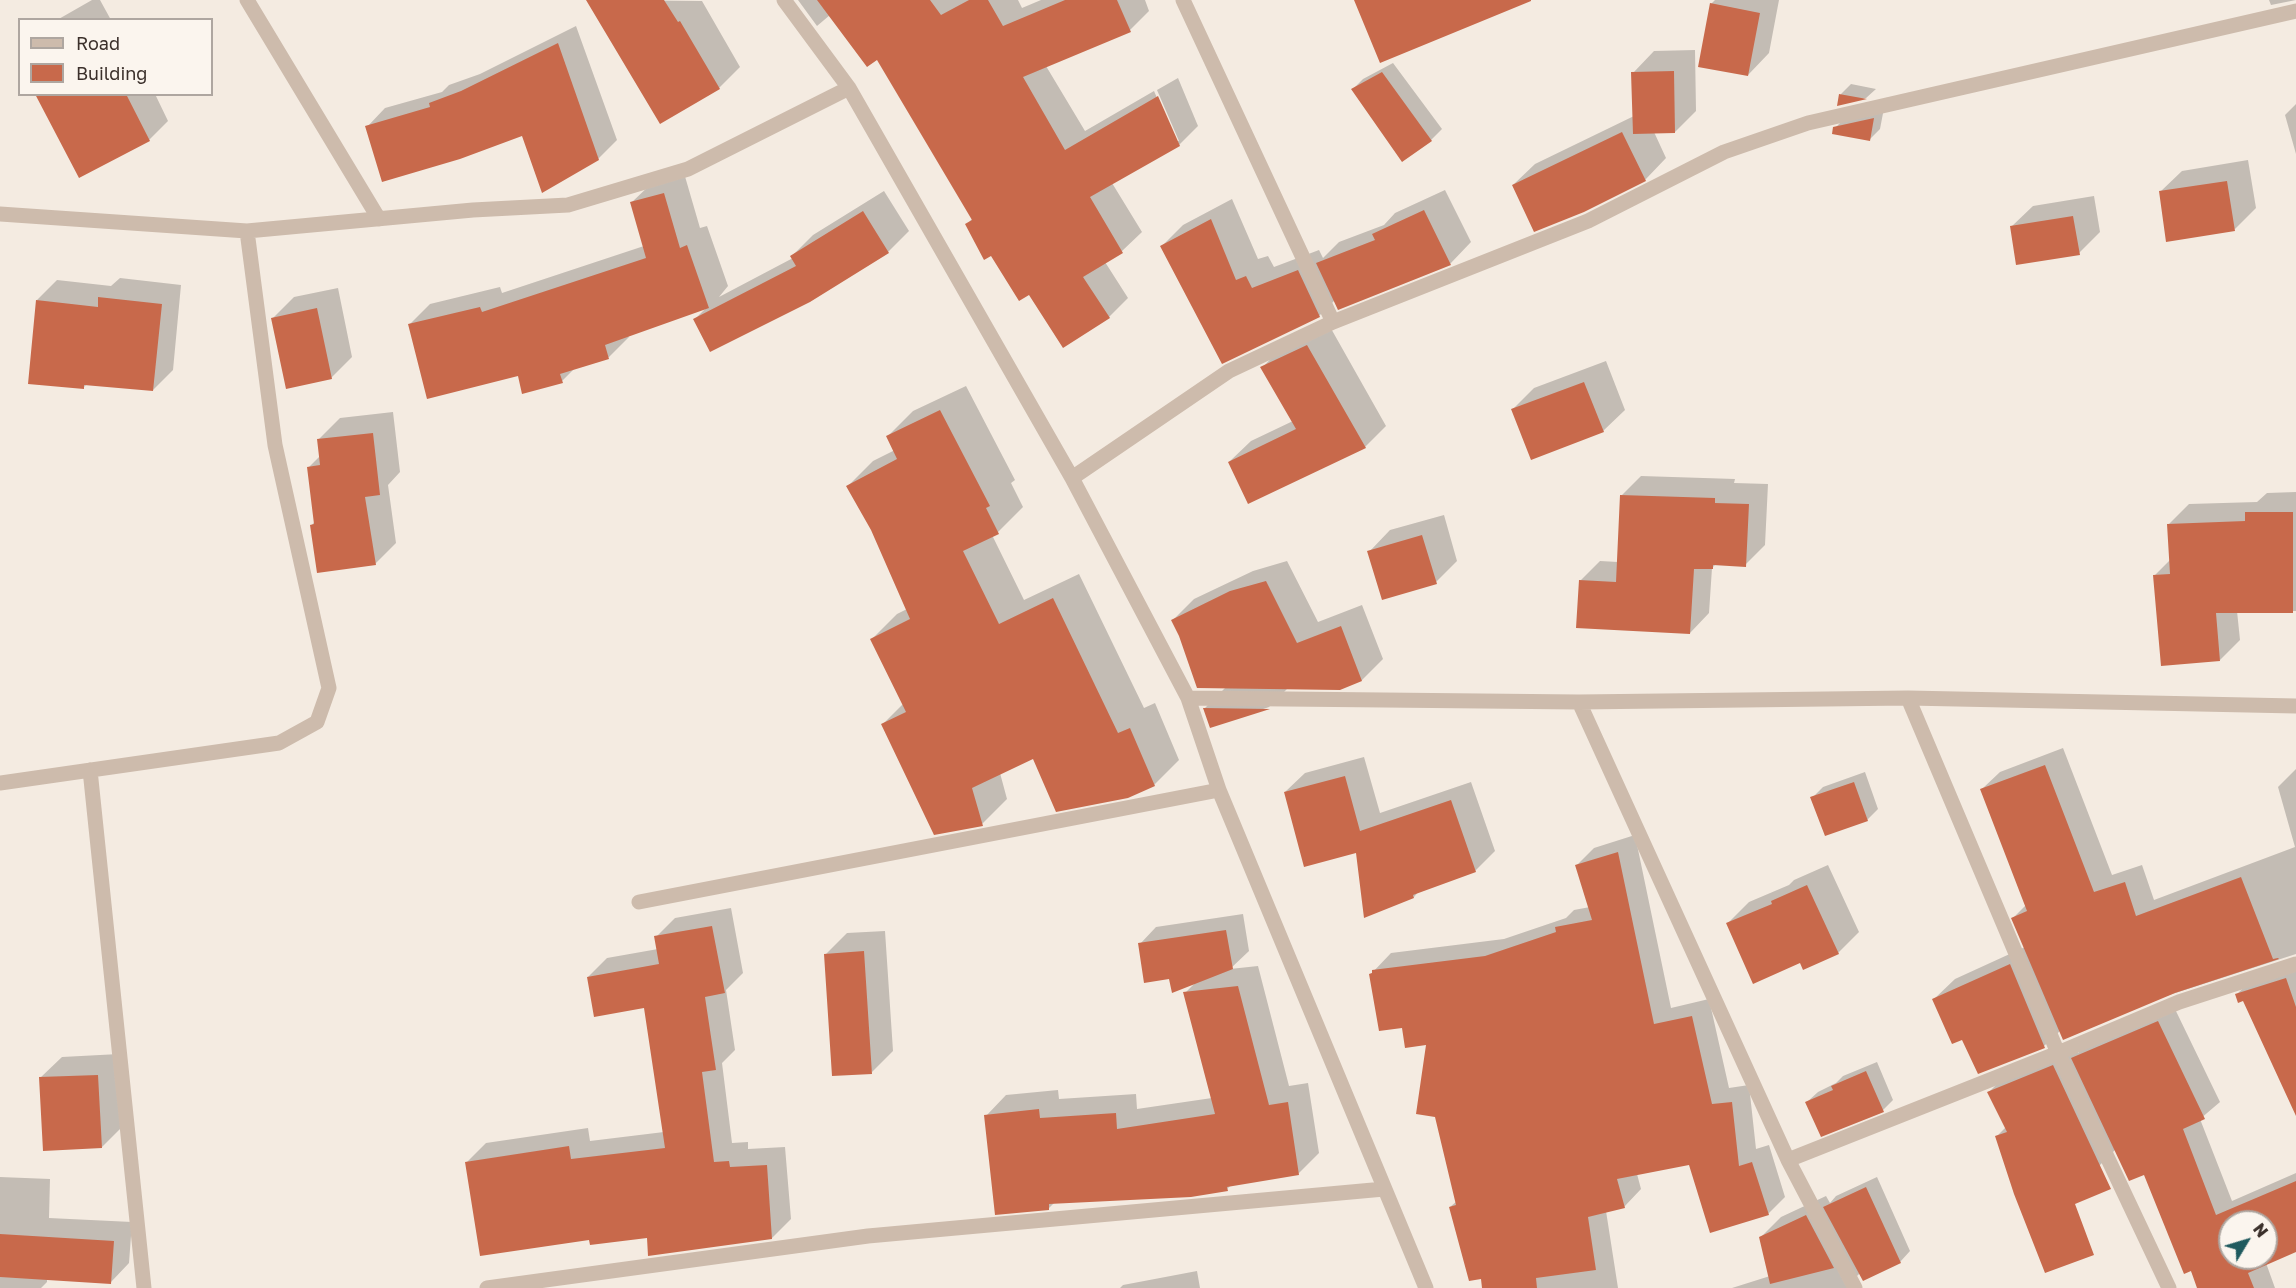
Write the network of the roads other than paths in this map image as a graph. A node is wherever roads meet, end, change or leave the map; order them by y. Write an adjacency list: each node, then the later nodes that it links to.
1 (247, 0): 7 (street)
2 (784, 0): 5 (street)
3 (1183, 0): 9 (street)
4 (2296, 11): 9 (street)
5 (849, 87): 7 (street); 10 (street)
6 (0, 214): 8 (street)
7 (379, 219): 8 (street)
8 (247, 231): 15 (street)
9 (1333, 322): 10 (street)
10 (1072, 478): 11 (street)
11 (1188, 698): 13 (street); 17 (street)
12 (1908, 698): 13 (street); 14 (street); 20 (street)
13 (1579, 702): 21 (street)
14 (2296, 706)
15 (90, 770): 16 (street); 23 (street)
16 (0, 783)
17 (1220, 790): 18 (street); 22 (street)
18 (639, 902)
19 (2296, 964): 20 (street)
20 (2058, 1053): 21 (street); 27 (street)
21 (1788, 1160): 26 (street)
22 (1384, 1189): 24 (street); 25 (street)
23 (144, 1288)
24 (487, 1288)
25 (1426, 1288)
26 (1856, 1288)
27 (2169, 1288)

